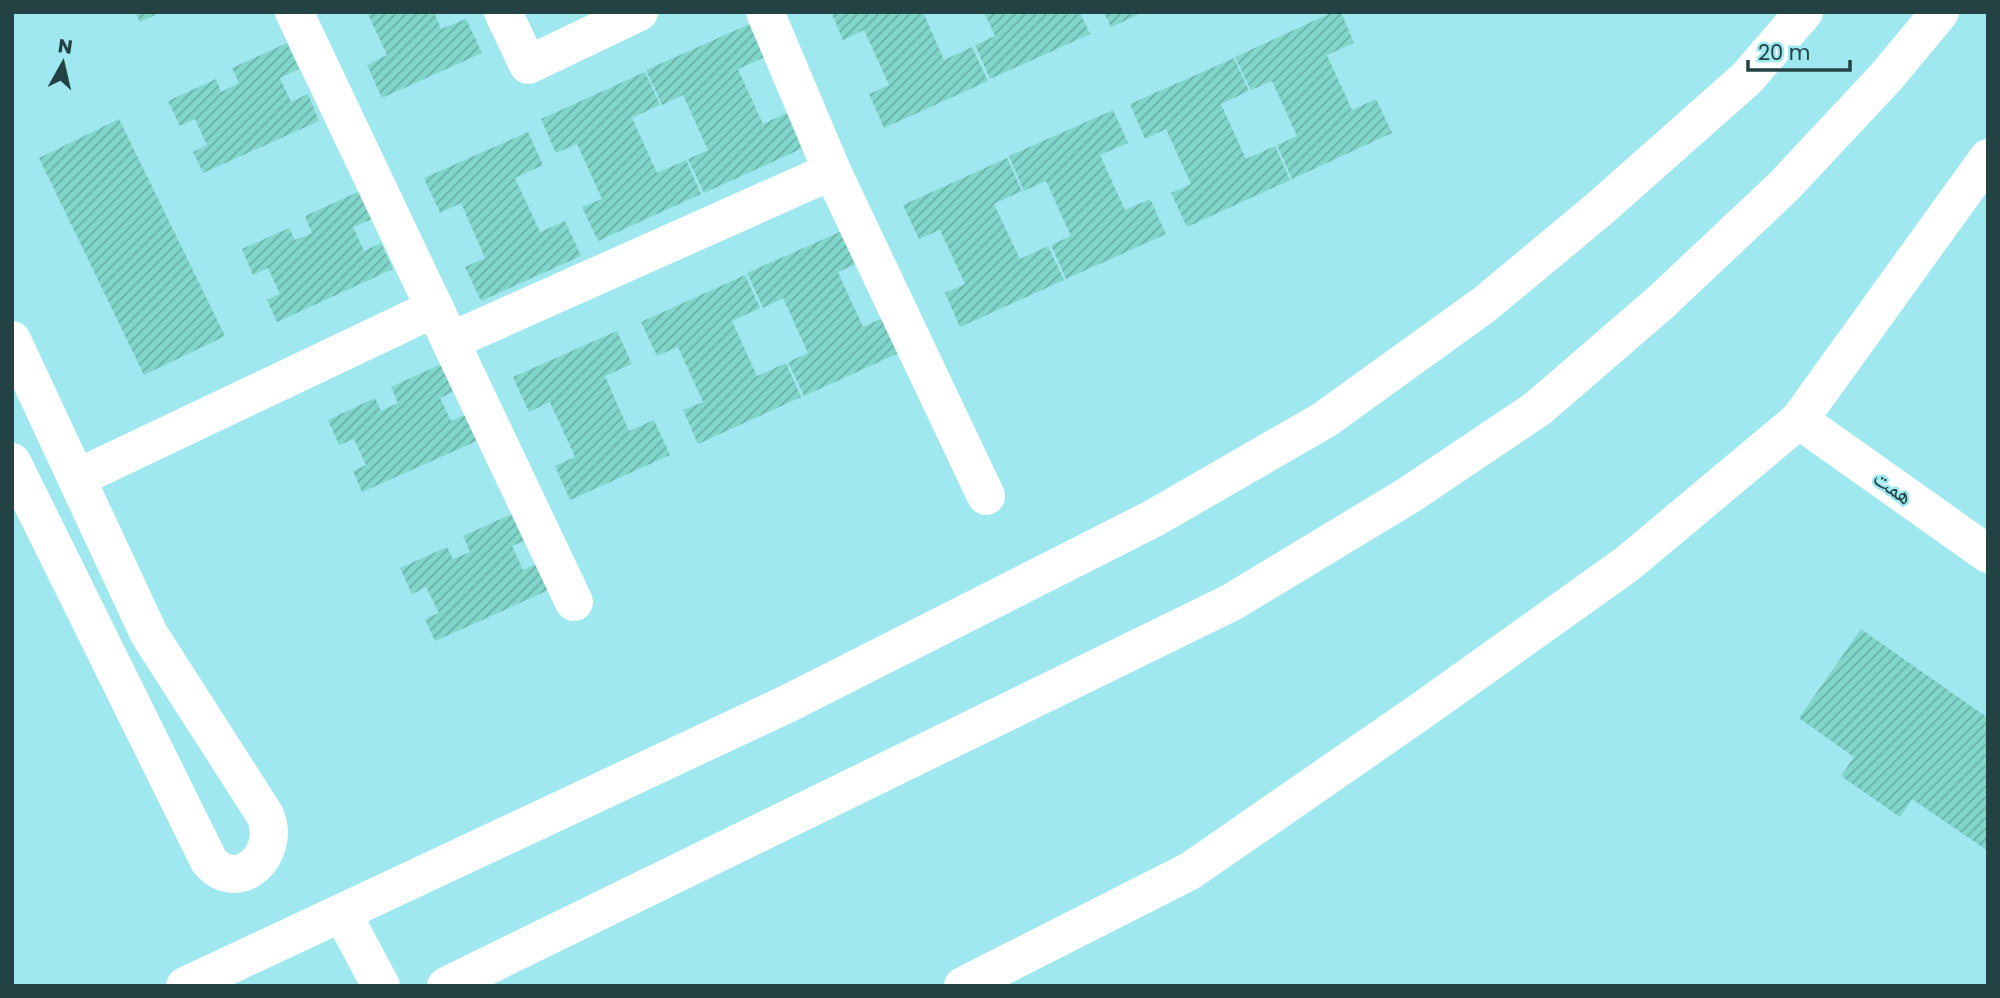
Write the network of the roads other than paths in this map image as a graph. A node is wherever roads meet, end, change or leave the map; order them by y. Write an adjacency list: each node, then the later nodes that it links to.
1 (294, 12): 9 (street)
2 (503, 12): 3 (street)
3 (639, 12)
4 (765, 12): 8 (street)
5 (1804, 12): 19 (street)
6 (1940, 12): 22 (street)
7 (1988, 158): 12 (street)
8 (832, 171): 11 (street); 15 (street)
9 (435, 307): 11 (street); 14 (street)
10 (12, 340): 14 (street)
11 (450, 341): 18 (street)
12 (1799, 420): 17 (street, همت); 23 (street)
13 (12, 462): 16 (street)
14 (78, 478): 16 (street)
15 (986, 496)
16 (23, 513)
17 (1988, 554)
18 (574, 602)
19 (342, 913): 20 (street); 21 (street)
20 (185, 986)
21 (381, 986)
22 (446, 986)
23 (963, 986)

